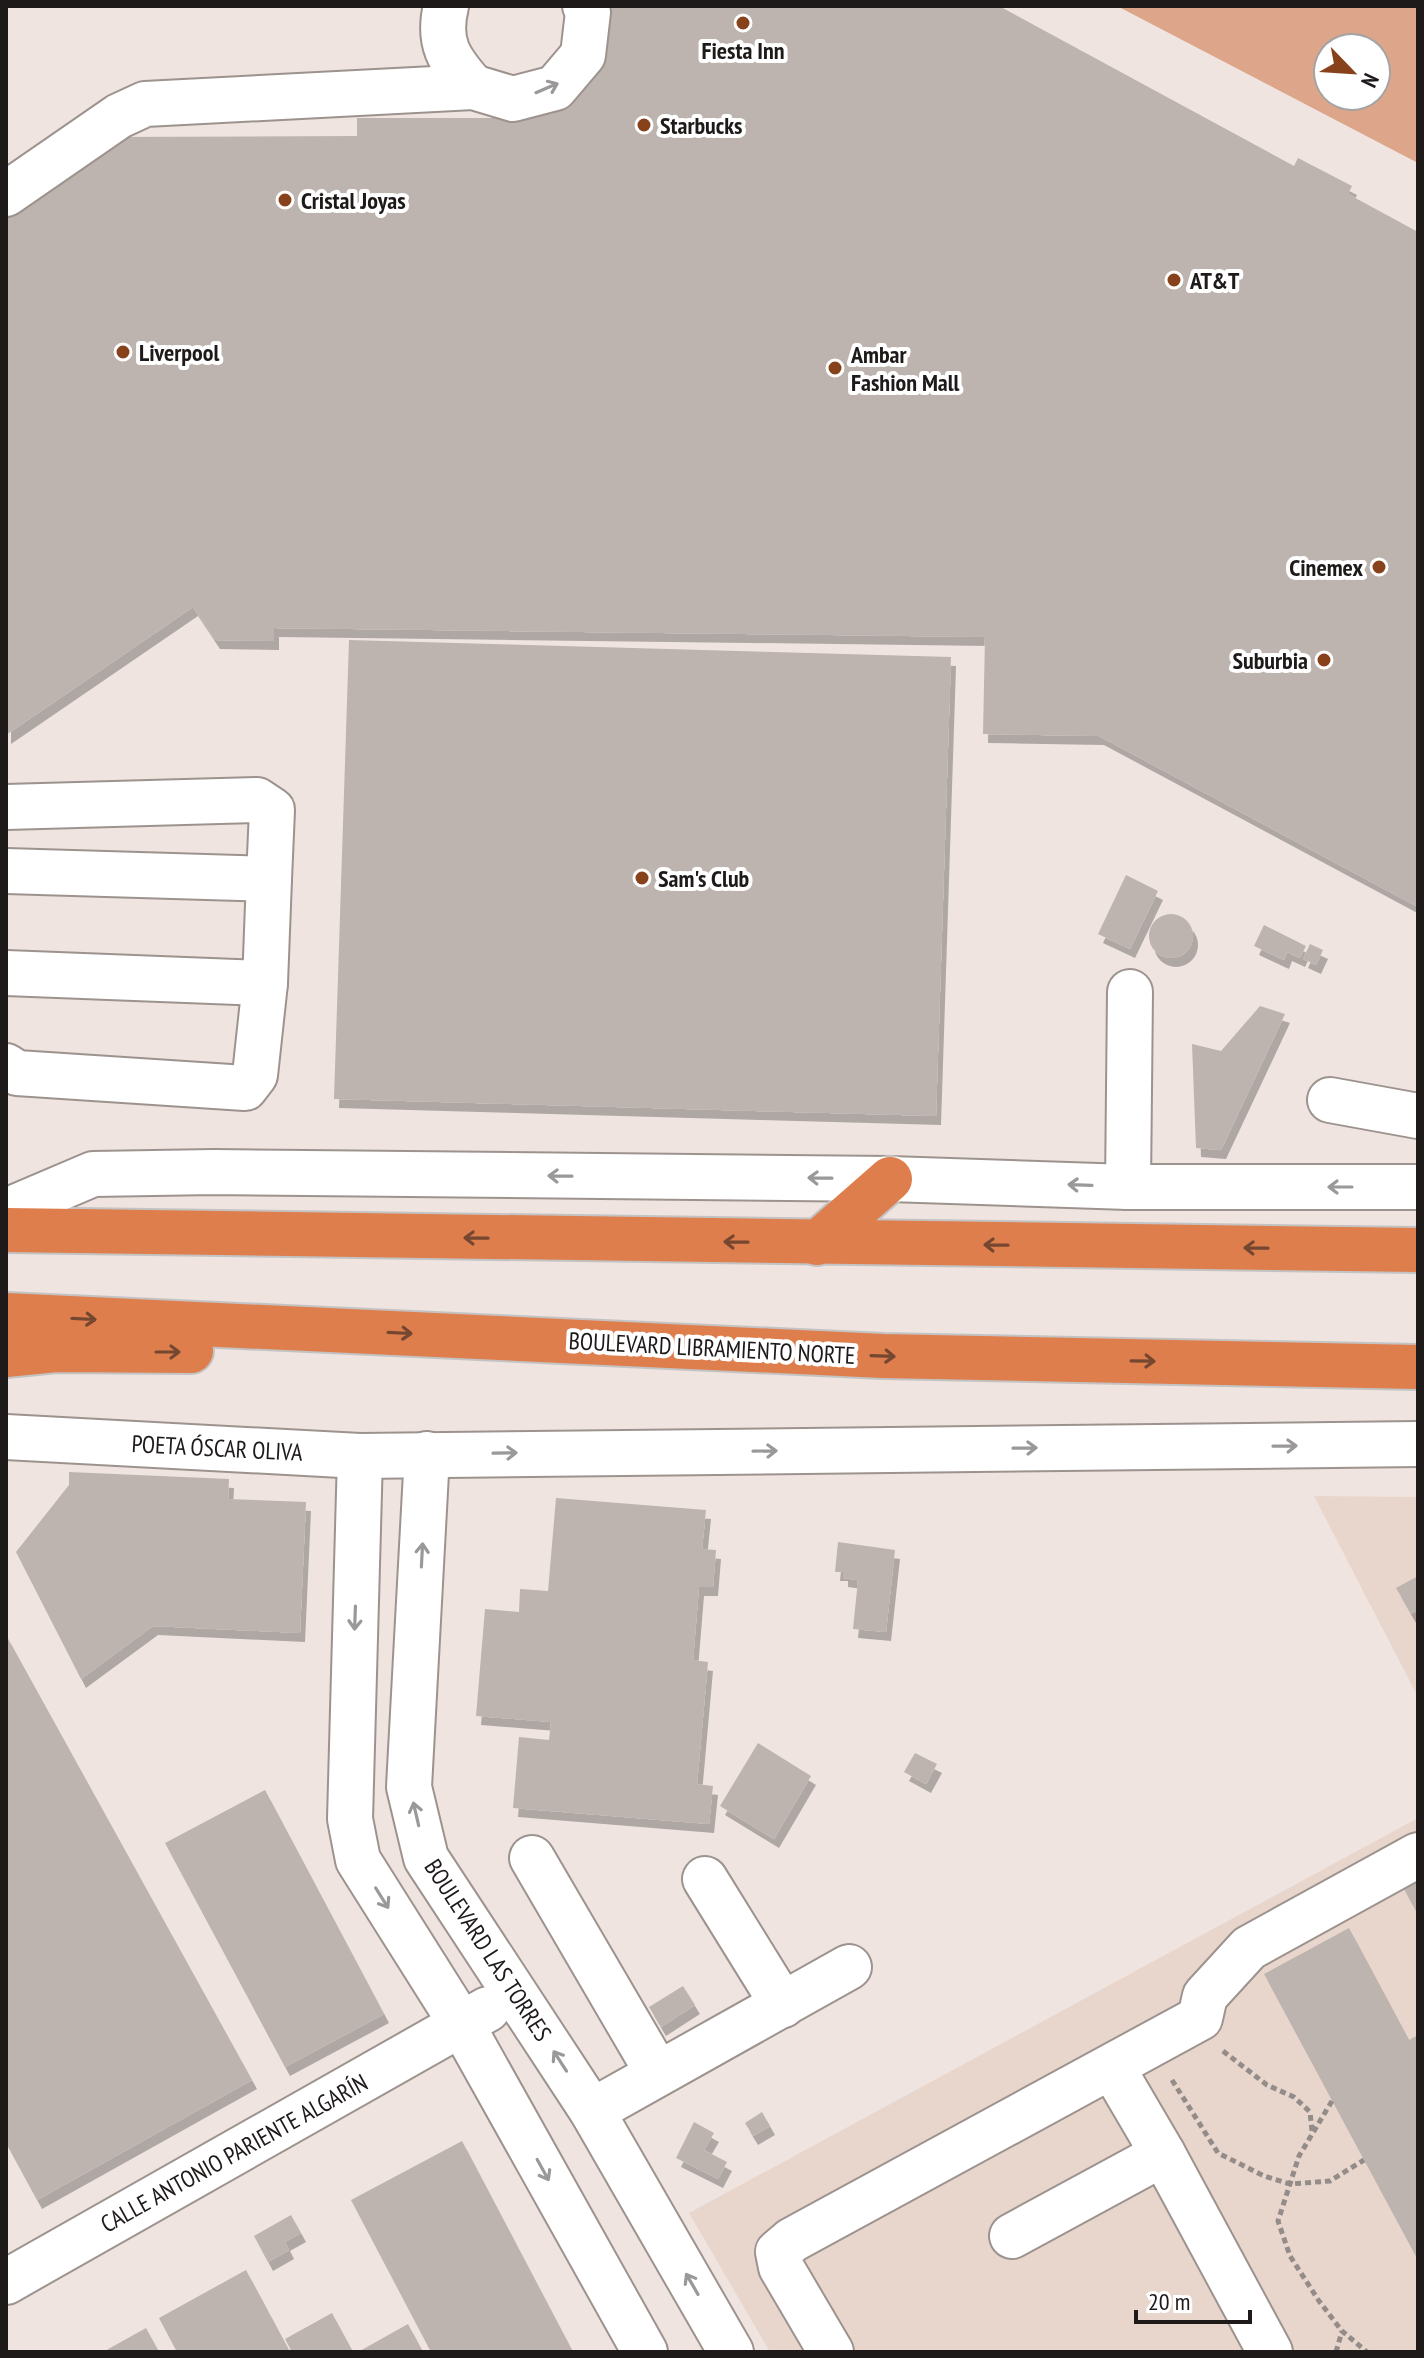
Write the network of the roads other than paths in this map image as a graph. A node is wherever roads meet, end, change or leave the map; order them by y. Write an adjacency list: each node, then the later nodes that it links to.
1 (446, 6): 3 (street)
2 (585, 6): 3 (street, one-way to 2)
3 (473, 87): 4 (street)
4 (6, 194)
5 (6, 807): 7 (street)
6 (6, 871): 7 (street)
7 (269, 879): 9 (street)
8 (6, 973): 9 (street)
9 (265, 983): 11 (street)
10 (1130, 992): 15 (street)
11 (6, 1066)
12 (1330, 1100): 13 (street)
13 (1418, 1116)
14 (890, 1179): 15 (street, one-way to 14); 17 (street, one-way to 17); 19 (highway)
15 (1128, 1187): 16 (street, one-way to 15)
16 (1418, 1187)
17 (6, 1211)
18 (6, 1230): 19 (highway, one-way to 18)
19 (817, 1243): 20 (highway, one-way to 19)
20 (1418, 1250)
21 (6, 1315): 22 (highway, BOULEVARD LIBRAMIENTO NORTE, one-way to 22)
22 (357, 1331): 23 (highway, one-way to 22); 24 (highway, BOULEVARD LIBRAMIENTO NORTE, one-way to 24)
23 (6, 1355)
24 (1418, 1367)
25 (6, 1437): 28 (street, POETA ÓSCAR OLIVA)
26 (1418, 1444): 27 (street, POETA ÓSCAR OLIVA, one-way to 26)
27 (427, 1454): 28 (street, POETA ÓSCAR OLIVA); 33 (street, BOULEVARD LAS TORRES, one-way to 27)
28 (360, 1456): 35 (street, one-way to 35)
29 (1418, 1855): 36 (street)
30 (532, 1858): 37 (street)
31 (705, 1879): 34 (street)
32 (849, 1967): 34 (street)
33 (515, 1993): 35 (street, CALLE ANTONIO PARIENTE ALGARÍN); 38 (street, BOULEVARD LAS TORRES, one-way to 33)
34 (783, 2005): 37 (street)
35 (462, 2025): 41 (street, CALLE ANTONIO PARIENTE ALGARÍN); 42 (street, one-way to 42)
36 (1112, 2067): 39 (street); 44 (street)
37 (657, 2072): 38 (street)
38 (592, 2111): 43 (street, BOULEVARD LAS TORRES, one-way to 38)
39 (1163, 2154): 40 (street); 45 (street)
40 (1012, 2236)
41 (6, 2282)
42 (645, 2352)
43 (731, 2352)
44 (831, 2352)
45 (1270, 2352)

